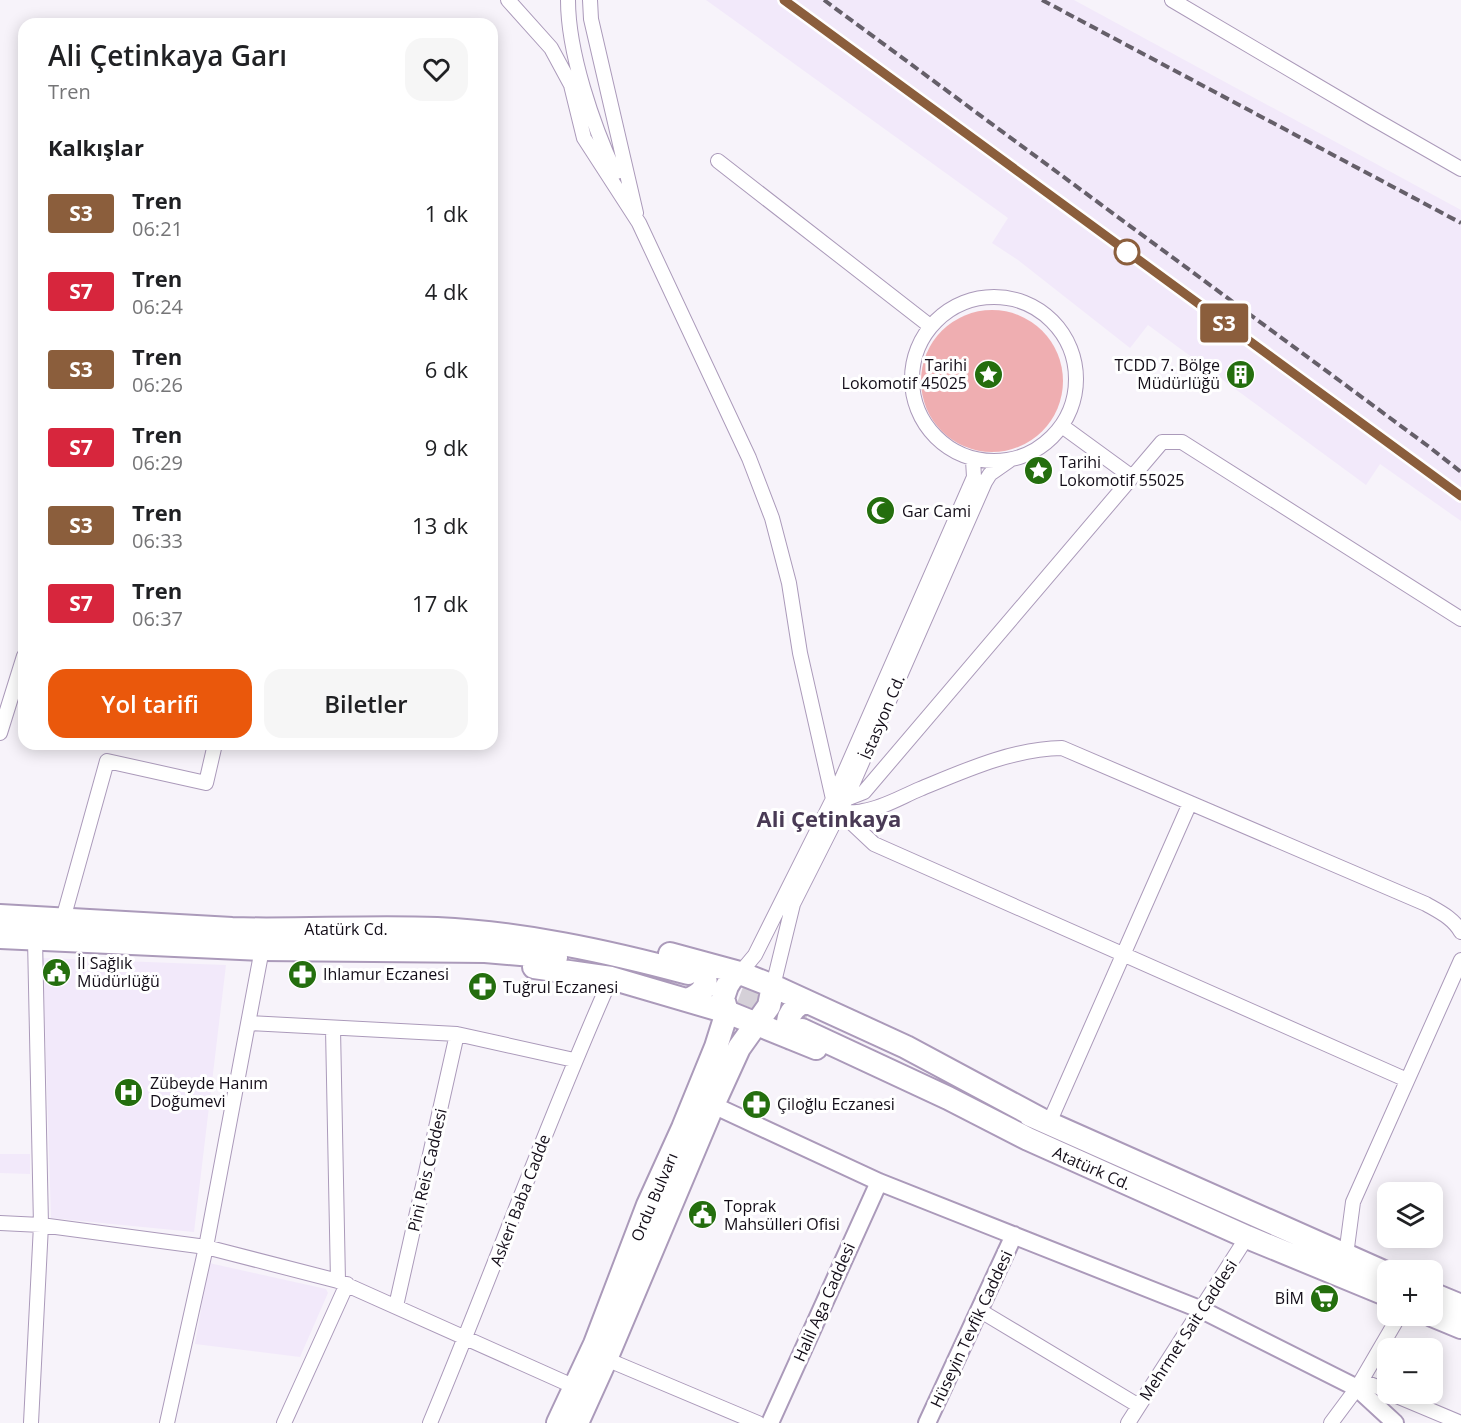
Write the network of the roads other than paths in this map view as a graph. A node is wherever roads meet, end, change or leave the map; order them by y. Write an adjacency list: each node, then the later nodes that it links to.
1 (508, 0): 7 (street)
2 (568, 0): 7 (street)
3 (590, 0): 7 (street)
4 (1172, 0): 6 (street)
5 (718, 161): 8 (street)
6 (1461, 169)
7 (639, 223): 17 (street)
8 (930, 326): 9 (street); 10 (street)
9 (1062, 426): 11 (street); 12 (street)
10 (973, 460): 11 (street); 17 (street, İstasyon Cd.)
11 (1010, 460): 17 (street, İstasyon Cd.)
12 (1132, 477): 13 (street); 17 (street)
13 (1461, 619)
14 (18, 675): 15 (street)
15 (0, 733)
16 (214, 750): 21 (street)
17 (840, 803): 18 (street); 28 (street); 30 (street, İstasyon Cd.); 33 (street, İstasyon Cd.)
18 (1190, 803): 22 (street); 28 (street)
19 (0, 909): 21 (main road)
20 (0, 916): 21 (main road, Atatürk Cd.)
21 (63, 919): 32 (main road, Atatürk Cd.)
22 (1461, 932)
23 (0, 937): 24 (main road, Atatürk Cd.)
24 (35, 939): 25 (main road); 26 (main road, Atatürk Cd.); 46 (street)
25 (0, 943)
26 (262, 949): 27 (main road, Atatürk Cd.); 36 (street)
27 (429, 951): 31 (main road); 32 (main road, Atatürk Cd.)
28 (1124, 955): 41 (street); 43 (street)
29 (1461, 960): 41 (street)
30 (740, 973): 32 (main road); 33 (main road); 34 (main road, Ordu Bulvarı)
31 (611, 978): 32 (main road); 40 (street, Askeri Baba Cadde)
32 (689, 980): 34 (main road)
33 (773, 986): 35 (main road); 37 (main road, Ordu Bulvarı)
34 (727, 1012): 37 (main road); 65 (main road, Ordu Bulvarı)
35 (801, 1021): 37 (main road); 43 (main road, Atatürk Cd.); 48 (main road, Atatürk Cd.)
36 (249, 1023): 38 (street); 49 (street)
37 (757, 1023): 42 (main road, Ordu Bulvarı)
38 (333, 1029): 39 (street); 52 (street)
39 (457, 1034): 40 (street); 55 (street, Pini Reis Caddesi)
40 (574, 1060): 62 (street, Askeri Baba Cadde)
41 (1407, 1080): 50 (street)
42 (712, 1106): 44 (street); 63 (main road, Ordu Bulvarı)
43 (1046, 1121): 50 (main road, Atatürk Cd.)
44 (879, 1182): 47 (street); 76 (street, Halil Aga Caddesi)
45 (0, 1223): 46 (street)
46 (41, 1225): 49 (street); 69 (street)
47 (1014, 1235): 57 (street, Hüseyin Tevfik Caddesi); 58 (street)
48 (1248, 1237): 53 (main road, Atatürk Cd.); 58 (street, Mehrmet Sait Caddesi)
49 (206, 1247): 52 (street); 70 (street)
50 (1346, 1255): 51 (main road, Atatürk Cd.)
51 (1377, 1269)
52 (343, 1283): 55 (street); 71 (street)
53 (1377, 1290)
54 (1443, 1299): 56 (main road)
55 (396, 1305): 62 (street)
56 (1461, 1306)
57 (979, 1310): 68 (street); 77 (street, Hüseyin Tevfik Caddesi)
58 (1202, 1310): 64 (street); 68 (street, Mehrmet Sait Caddesi)
59 (1443, 1320): 61 (main road)
60 (1393, 1326): 64 (street)
61 (1461, 1327)
62 (466, 1336): 65 (street); 72 (street, Askeri Baba Cadde)
63 (606, 1359): 74 (main road, Ordu Bulvarı); 75 (street)
64 (1360, 1384): 66 (street); 79 (street); 80 (street)
65 (575, 1387): 73 (main road, Ordu Bulvarı)
66 (1377, 1388)
67 (1416, 1404): 81 (street)
68 (1139, 1406): 78 (street, Mehrmet Sait Caddesi)
69 (31, 1423)
70 (167, 1423)
71 (284, 1423)
72 (430, 1423)
73 (558, 1423)
74 (577, 1423)
75 (758, 1423)
76 (770, 1423)
77 (927, 1423)
78 (1128, 1423)
79 (1331, 1423)
80 (1395, 1423)
81 (1461, 1423)

